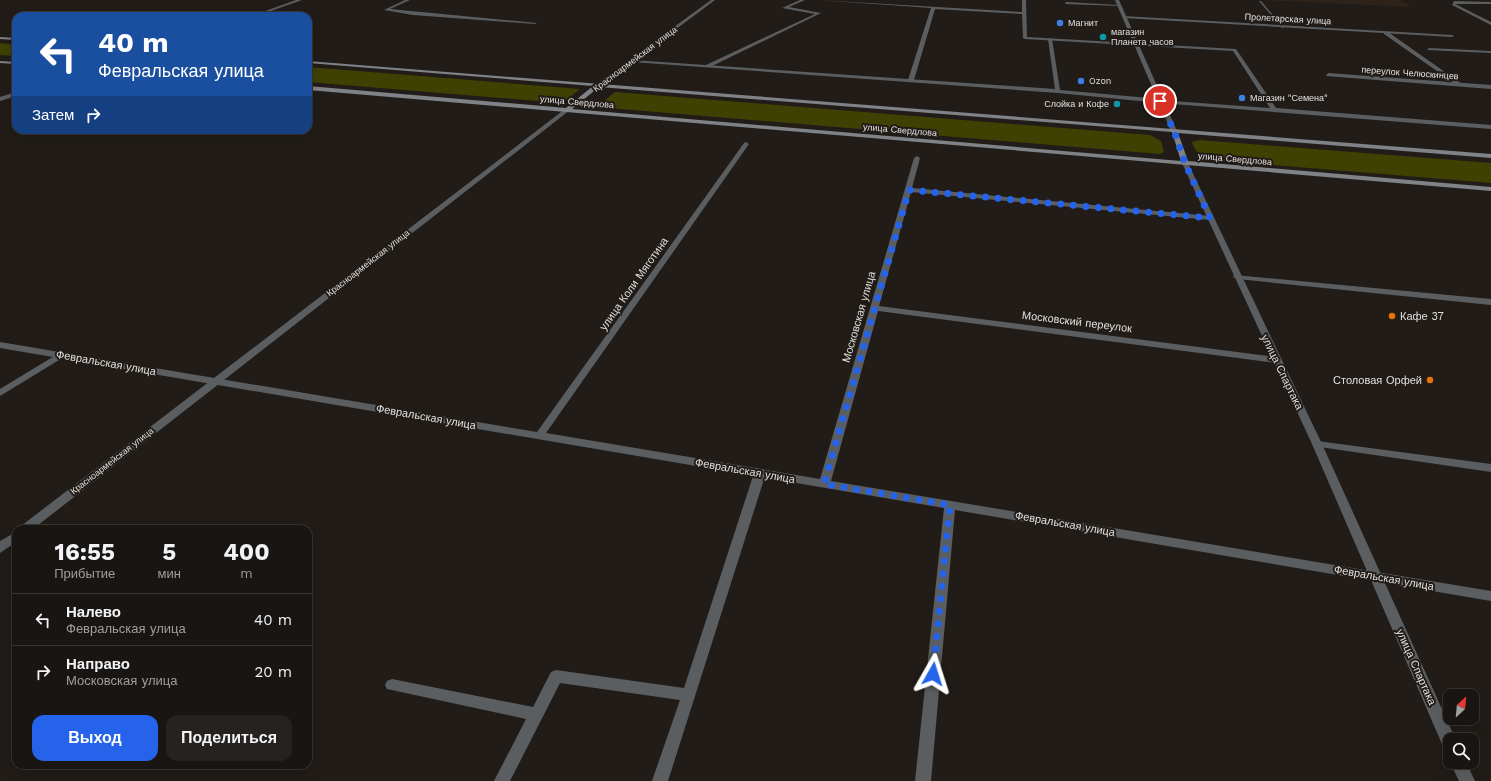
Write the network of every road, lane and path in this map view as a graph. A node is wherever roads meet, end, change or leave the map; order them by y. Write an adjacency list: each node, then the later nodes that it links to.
1 (300, 0): 14 (street)
2 (408, 0): 17 (street)
3 (713, 0): 28 (street, Красноармейская улица)
4 (803, 0): 32 (street)
5 (819, 0): 13 (street)
6 (1024, 0): 8 (street); 15 (street)
7 (1117, 0): 12 (street, улица Спартака)
8 (1031, 1)
9 (1260, 2): 19 (street)
10 (1066, 3): 12 (street)
11 (1491, 3): 18 (street)
12 (1119, 6): 16 (street, улица Спартака)
13 (933, 8): 15 (street); 34 (street)
14 (265, 12)
15 (1024, 13): 24 (street)
16 (1124, 17): 19 (street, Пролетарская улица); 25 (street, улица Спартака)
17 (535, 23)
18 (1491, 24)
19 (1283, 27): 20 (street, Пролетарская улица)
20 (1386, 33): 21 (street, Пролетарская улица); 35 (street)
21 (1452, 36)
22 (0, 38): 23 (main road)
23 (12, 39)
24 (1050, 39): 25 (street); 39 (street)
25 (1136, 44): 42 (street, улица Спартака); 44 (street)
26 (1429, 48): 27 (street)
27 (1491, 52)
28 (632, 61): 32 (street); 36 (street, Красноармейская улица)
29 (0, 62): 31 (main road)
30 (312, 62): 36 (main road, улица Свердлова)
31 (12, 63)
32 (708, 66): 34 (street)
33 (1328, 75): 35 (street, переулок Челюскинцев)
34 (911, 80): 39 (street)
35 (1459, 84): 37 (street, переулок Челюскинцев)
36 (598, 85): 43 (main road, Красноармейская улица); 46 (main road, улица Свердлова)
37 (1491, 87)
38 (312, 88): 43 (main road, улица Свердлова)
39 (1058, 91): 42 (street)
40 (12, 95): 41 (street)
41 (0, 99)
42 (1160, 101): 44 (street); 46 (street, улица Спартака)
43 (567, 110): 50 (main road, улица Свердлова); 60 (street, Красноармейская улица)
44 (1275, 111): 45 (street)
45 (1491, 127)
46 (1174, 131): 48 (main road, улица Свердлова); 50 (main road, улица Спартака)
47 (746, 144): 62 (street, улица Коли Мяготина)
48 (1491, 156)
49 (917, 158): 52 (street, Московская улица)
50 (1185, 163): 51 (main road, улица Свердлова); 53 (street, улица Спартака)
51 (1491, 189)
52 (909, 190): 53 (street); 56 (street, Московская улица)
53 (1210, 218): 54 (street, улица Спартака)
54 (1237, 277): 55 (street); 59 (street, улица Спартака)
55 (1491, 302)
56 (874, 308): 59 (street, Московский переулок); 66 (street, Московская улица)
57 (0, 345): 58 (street, Февральская улица)
58 (61, 355): 60 (street, Февральская улица); 61 (street)
59 (1276, 360): 63 (street, улица Спартака)
60 (215, 381): 62 (street, Февральская улица); 68 (street, Красноармейская улица)
61 (0, 393)
62 (539, 436): 65 (street, Февральская улица)
63 (1317, 444): 64 (street); 71 (street, улица Спартака)
64 (1491, 468)
65 (760, 473): 66 (street, Февральская улица); 74 (street)
66 (824, 484): 67 (street, Февральская улица)
67 (950, 505): 71 (street, Февральская улица); 80 (street)
68 (30, 525)
69 (12, 539): 70 (street)
70 (0, 548)
71 (1375, 576): 72 (street, Февральская улица); 76 (street, улица Спартака)
72 (1491, 596)
73 (392, 685): 75 (street)
74 (689, 695): 75 (street); 79 (street)
75 (536, 714): 78 (street)
76 (1445, 733)
77 (1461, 769): 81 (street)
78 (502, 781)
79 (660, 781)
80 (923, 781)
81 (1467, 781)

